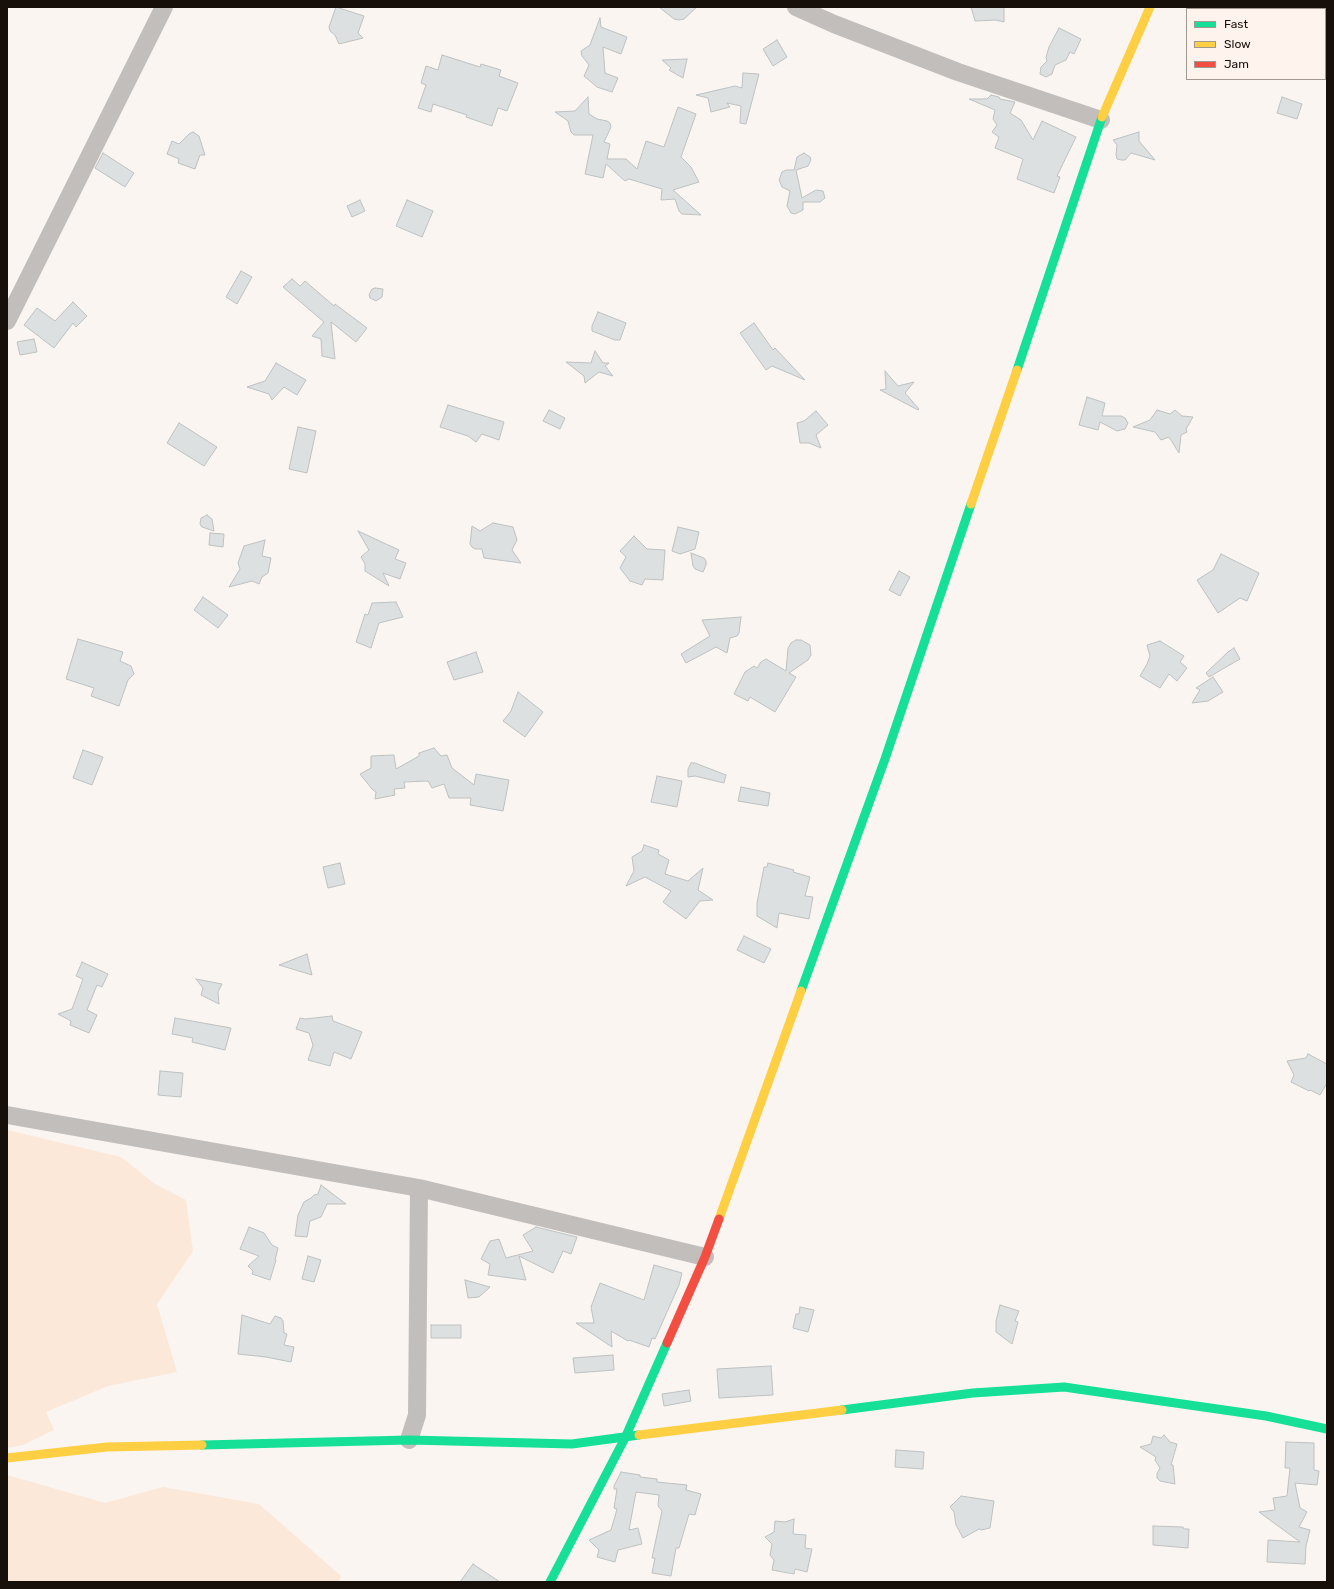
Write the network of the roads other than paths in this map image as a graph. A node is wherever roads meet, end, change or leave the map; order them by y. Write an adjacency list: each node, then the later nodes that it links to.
1 (164, 7): 5 (street)
2 (796, 7): 4 (street)
3 (1150, 7): 4 (street)
4 (1101, 120): 8 (street)
5 (7, 321)
6 (7, 1115): 7 (street)
7 (419, 1188): 8 (street); 11 (street)
8 (705, 1257): 10 (street)
9 (1327, 1429): 10 (street)
10 (625, 1438): 11 (street); 13 (street)
11 (409, 1440): 12 (street)
12 (7, 1458)
13 (550, 1582)

